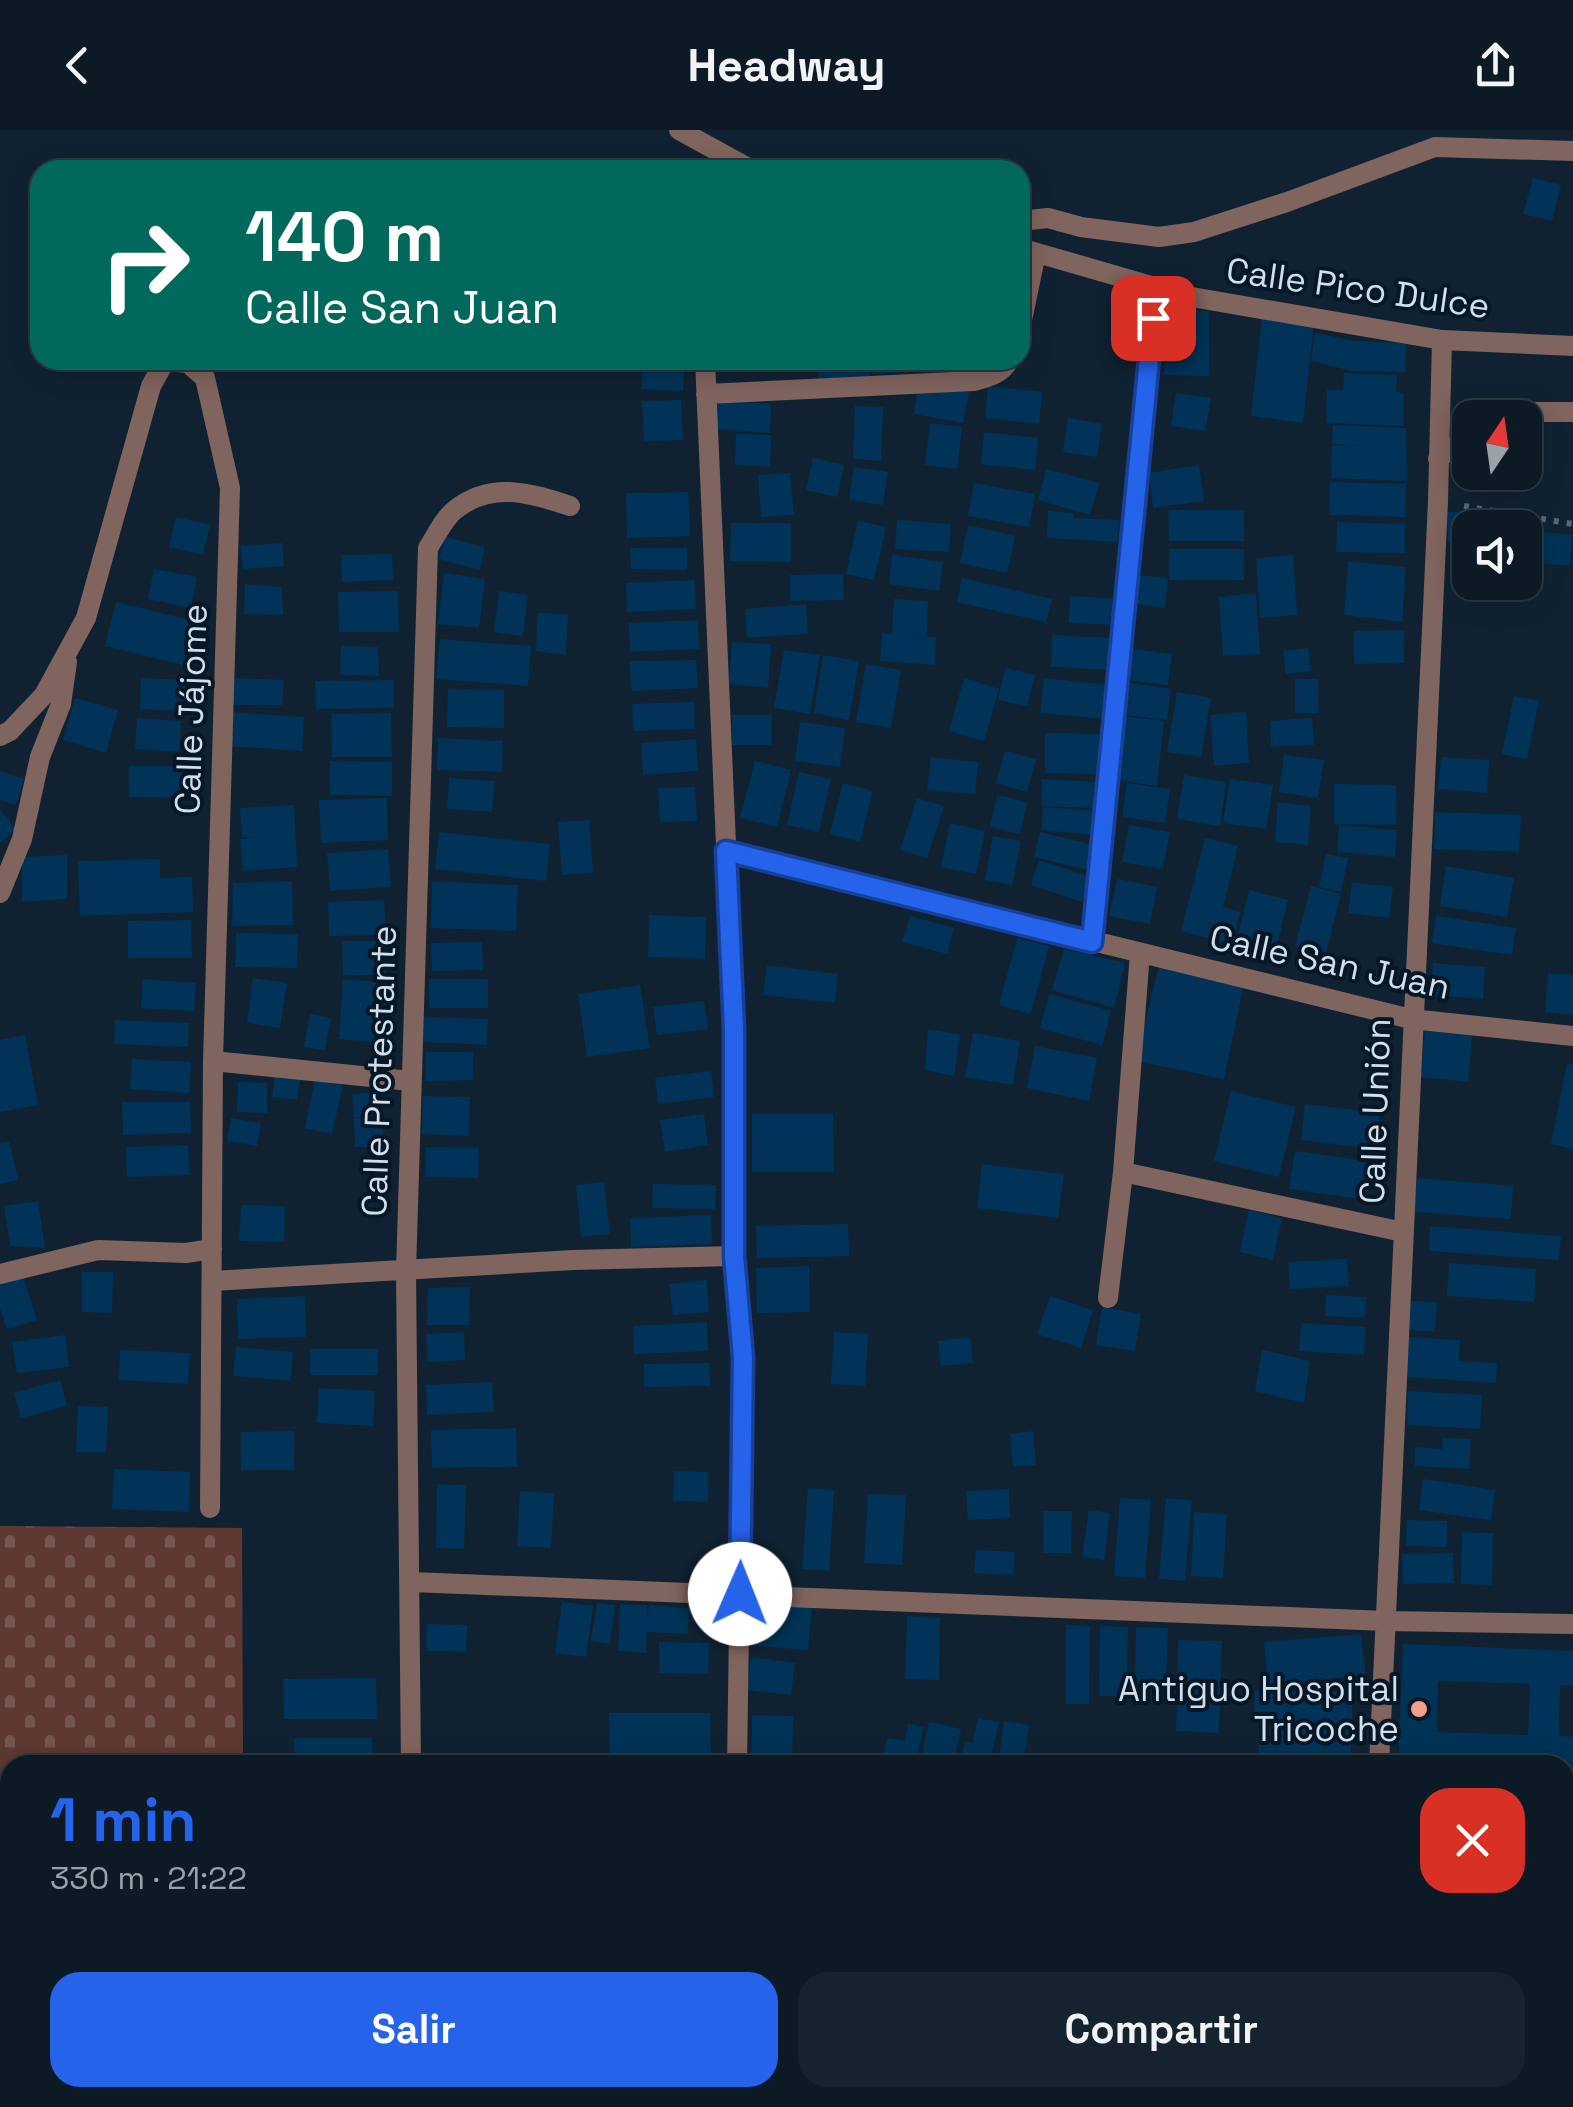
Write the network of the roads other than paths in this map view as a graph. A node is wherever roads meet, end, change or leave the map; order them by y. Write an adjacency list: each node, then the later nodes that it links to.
1 (679, 130): 3 (street)
2 (1573, 151): 4 (street)
3 (734, 160)
4 (1030, 220)
5 (1030, 252): 6 (street, Calle Pico Dulce)
6 (1155, 287): 7 (street, Calle Pico Dulce); 23 (street)
7 (1442, 340): 8 (street, Calle Pico Dulce); 17 (street, Calle Unión)
8 (1573, 346)
9 (160, 370): 19 (street, Calle Jájome)
10 (196, 370): 27 (street, Calle Jájome)
11 (705, 370): 13 (street)
12 (1001, 370): 13 (street)
13 (706, 394): 21 (street)
14 (1542, 412): 15 (street)
15 (1573, 412)
16 (1452, 448): 17 (street)
17 (1438, 458): 25 (street, Calle Unión)
18 (570, 506): 28 (street, Calle Protestante)
19 (69, 650): 20 (street, Calle Jájome); 22 (street)
20 (0, 736)
21 (726, 851): 23 (street, Calle San Juan); 32 (street)
22 (0, 893)
23 (1092, 942): 24 (street, Calle San Juan)
24 (1140, 953): 25 (street, Calle San Juan); 29 (street)
25 (1412, 1019): 26 (street, Calle San Juan); 30 (street, Calle Unión)
26 (1573, 1036)
27 (213, 1061): 28 (street); 31 (street, Calle Jájome)
28 (411, 1081): 33 (street, Calle Protestante)
29 (1123, 1172): 30 (street); 36 (street)
30 (1403, 1232): 40 (street, Calle Unión)
31 (212, 1249): 34 (street); 35 (street, Calle Jájome)
32 (734, 1256): 33 (street); 39 (street)
33 (406, 1272): 35 (street); 38 (street, Calle Protestante)
34 (0, 1274)
35 (212, 1281): 37 (street, Calle Jájome)
36 (1108, 1298)
37 (210, 1508)
38 (412, 1582): 39 (street); 42 (street, Calle Protestante)
39 (740, 1594): 40 (street); 43 (street)
40 (1386, 1621): 41 (street); 44 (street, Calle Unión)
41 (1573, 1624)
42 (411, 1755)
43 (738, 1755)
44 (1379, 1755)
45 (1361, 2107): 46 (street)
46 (1378, 2107)

